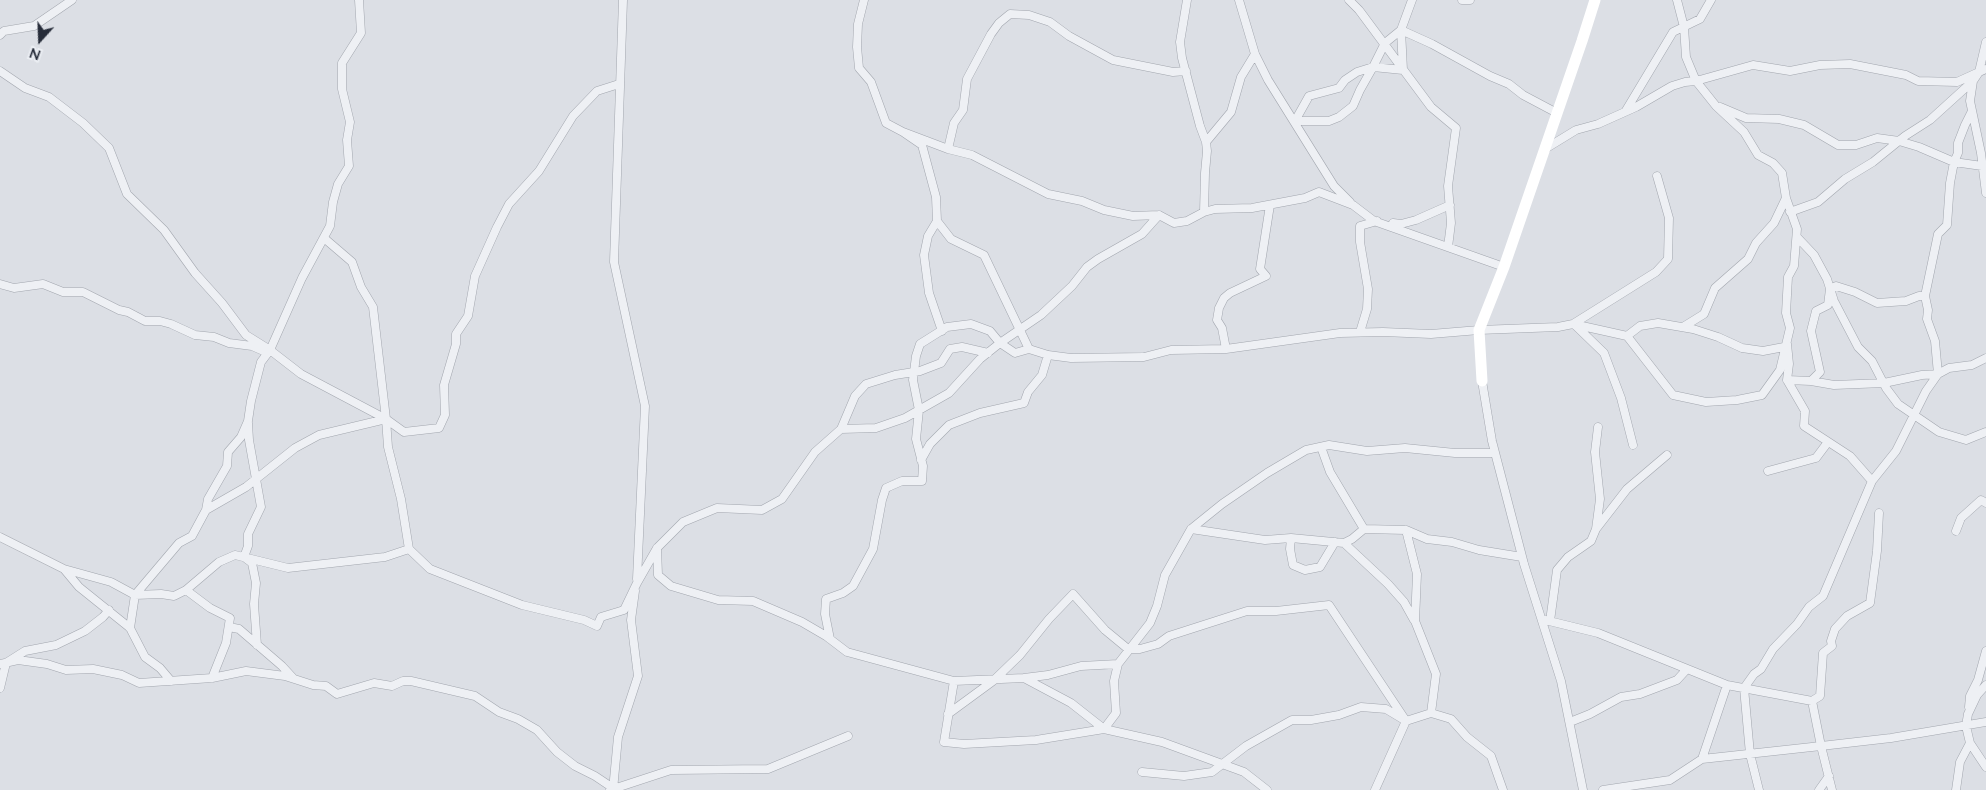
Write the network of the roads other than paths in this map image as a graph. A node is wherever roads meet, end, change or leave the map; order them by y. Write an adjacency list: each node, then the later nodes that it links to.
1 (72, 0): 16 (street)
2 (359, 0): 52 (street)
3 (623, 0): 27 (street)
4 (864, 0): 33 (street)
5 (1187, 0): 24 (street)
6 (1239, 0): 19 (street)
7 (1348, 0): 18 (street)
8 (1412, 0): 15 (street)
9 (1462, 0): 10 (street)
10 (1470, 0)
11 (1594, 0): 31 (main road)
12 (1677, 0): 14 (street)
13 (1712, 0): 14 (street)
14 (1684, 27): 25 (street); 30 (street)
15 (1401, 30): 18 (street); 21 (street); 31 (street)
16 (0, 35)
17 (1986, 42): 22 (street)
18 (1384, 43): 20 (street); 21 (street)
19 (1255, 54): 32 (street); 35 (street)
20 (1373, 67): 21 (street); 32 (street); 32 (street)
21 (1402, 70): 45 (street)
22 (1983, 70): 25 (street); 26 (street)
23 (0, 71): 69 (street)
24 (1186, 71): 35 (street); 36 (street)
25 (1696, 81): 28 (street); 30 (street)
26 (1973, 81): 29 (street); 34 (street)
27 (619, 84): 81 (street); 111 (street)
28 (1716, 106): 34 (street); 42 (street)
29 (1972, 111): 38 (street); 39 (street)
30 (1625, 112): 37 (street)
31 (1557, 113): 37 (main road)
32 (1295, 121): 44 (street)
33 (903, 132): 36 (street); 50 (street)
34 (1899, 141): 38 (street); 47 (street)
35 (1206, 142): 46 (street)
36 (948, 149): 48 (street)
37 (1545, 149): 54 (main road)
38 (1954, 162): 39 (street); 57 (street)
39 (1984, 167): 41 (street)
40 (1657, 176): 58 (street)
41 (1986, 193)
42 (1786, 198): 47 (street); 59 (street)
43 (1270, 205): 44 (street); 46 (street); 68 (street)
44 (1353, 205): 49 (street)
45 (1450, 205): 49 (street); 53 (street)
46 (1204, 212): 48 (street)
47 (1790, 212): 51 (street)
48 (1159, 215): 60 (street)
49 (1374, 220): 53 (street); 63 (street)
50 (937, 221): 60 (street); 62 (street)
51 (1797, 237): 56 (street); 66 (street)
52 (324, 238): 69 (street); 81 (street)
53 (1448, 247): 54 (street)
54 (1504, 267): 61 (main road)
55 (0, 284): 69 (street)
56 (1830, 289): 57 (street); 77 (street); 78 (street)
57 (1925, 296): 74 (street)
58 (1573, 324): 61 (street); 64 (street); 87 (street)
59 (1683, 327): 64 (street); 66 (street)
60 (1019, 330): 65 (street); 67 (street)
61 (1479, 330): 63 (street); 76 (main road)
62 (942, 331): 65 (street); 73 (street)
63 (1360, 332): 68 (street)
64 (1627, 336): 66 (street)
65 (1000, 344): 67 (street); 70 (street)
66 (1786, 344): 75 (street)
67 (1029, 349): 71 (street)
68 (1226, 350): 71 (street)
69 (269, 352): 81 (street); 82 (street)
70 (988, 353): 73 (street); 79 (street)
71 (1048, 356): 91 (street)
72 (1986, 358): 74 (street)
73 (914, 372): 79 (street); 84 (street)
74 (1938, 374): 78 (street); 80 (street)
75 (1788, 380): 77 (street); 86 (street)
76 (1482, 381): 89 (street)
77 (1811, 382): 78 (street)
78 (1884, 383): 80 (street)
79 (919, 410): 84 (street); 91 (street)
80 (1915, 416): 85 (street); 94 (street)
81 (386, 419): 93 (street); 107 (street)
82 (248, 420): 93 (street); 96 (street)
83 (1598, 427): 100 (street)
84 (841, 429): 106 (street)
85 (1986, 432)
86 (1828, 442): 92 (street); 94 (street)
87 (1633, 445)
88 (1321, 446): 89 (street); 98 (street); 99 (street)
89 (1495, 453): 109 (street)
90 (1667, 456): 100 (street)
91 (921, 460): 120 (street)
92 (1768, 471)
93 (257, 479): 96 (street); 108 (street)
94 (1872, 481): 136 (street)
95 (1986, 503): 102 (street)
96 (206, 510): 113 (street)
97 (1879, 513): 137 (street)
98 (1191, 529): 104 (street); 122 (street)
99 (1364, 529): 101 (street); 105 (street)
100 (1596, 529): 117 (street)
101 (1406, 530): 109 (street); 116 (street)
102 (1956, 531)
103 (0, 537): 110 (street)
104 (1291, 538): 105 (street); 105 (street)
105 (1339, 542): 116 (street)
106 (657, 548): 111 (street); 120 (street)
107 (409, 549): 108 (street); 111 (street)
108 (244, 557): 112 (street); 121 (street)
109 (1522, 557): 115 (street)
110 (64, 569): 113 (street); 114 (street)
111 (636, 583): 155 (street)
112 (186, 590): 113 (street); 118 (street)
113 (135, 595): 119 (street)
114 (108, 610): 119 (street); 124 (street)
115 (1540, 619): 117 (street); 142 (street)
116 (1415, 621): 139 (street)
117 (1550, 622): 126 (street)
118 (229, 627): 121 (street); 127 (street)
119 (130, 628): 130 (street)
120 (830, 639): 131 (street)
121 (257, 645): 128 (street)
122 (1128, 650): 125 (street); 132 (street); 141 (street)
123 (1986, 651): 140 (street)
124 (3, 664): 130 (street); 135 (street)
125 (1118, 664): 129 (street); 145 (street)
126 (1687, 669): 133 (street); 142 (street)
127 (212, 678): 128 (street); 130 (street)
128 (293, 678): 155 (street)
129 (1024, 678): 132 (street); 145 (street)
130 (171, 681)
131 (954, 681): 132 (street); 138 (street)
132 (993, 681): 138 (street)
133 (1727, 685): 136 (street); 150 (street)
134 (1986, 685): 140 (street)
135 (0, 688)
136 (1744, 688): 137 (street); 149 (street)
137 (1812, 701): 148 (street)
138 (948, 714): 145 (street)
139 (1431, 714): 141 (street); 158 (street)
140 (1968, 714): 144 (street)
141 (1406, 721): 151 (street); 157 (street)
142 (1570, 722): 159 (street)
143 (1986, 722): 144 (street)
144 (1966, 726): 147 (street); 148 (street)
145 (1104, 729): 151 (street)
146 (848, 736): 155 (street)
147 (1970, 743): 152 (street); 164 (street)
148 (1821, 746): 149 (street); 154 (street)
149 (1750, 754): 150 (street); 161 (street)
150 (1702, 758): 160 (street)
151 (1223, 764): 153 (street); 156 (street)
152 (1986, 767)
153 (1142, 772)
154 (1829, 776): 162 (street); 163 (street)
155 (612, 789)
156 (1267, 790)
157 (1375, 790)
158 (1502, 790)
159 (1583, 790)
160 (1603, 790)
161 (1759, 790)
162 (1819, 790)
163 (1832, 790)
164 (1956, 790)

